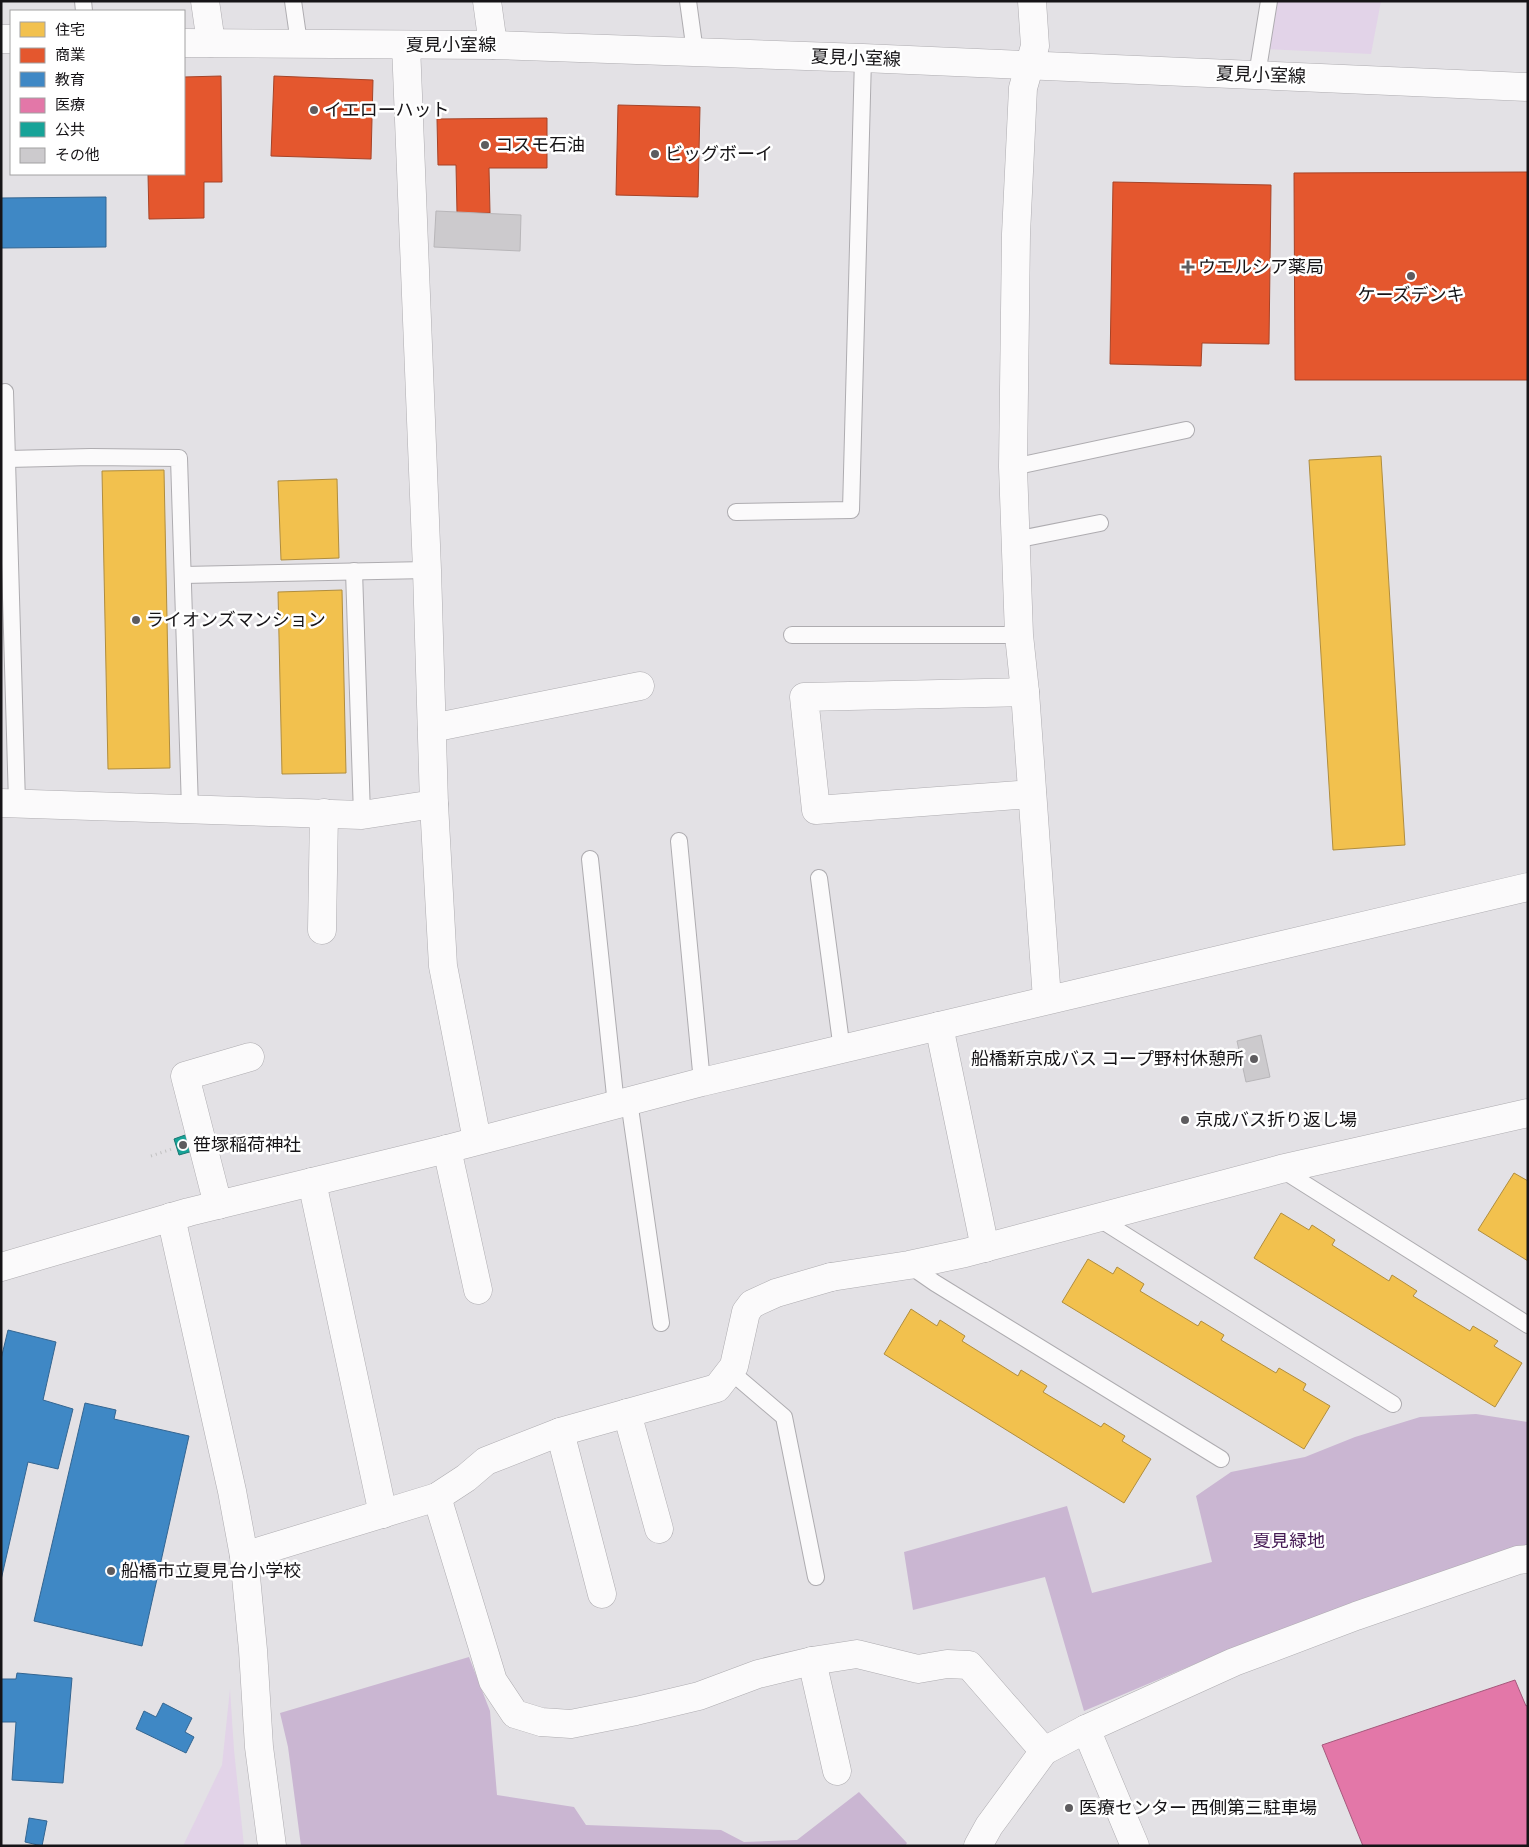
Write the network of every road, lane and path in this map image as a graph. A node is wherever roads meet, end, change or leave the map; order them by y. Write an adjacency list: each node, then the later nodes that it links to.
1 (205, 1): 9 (street)
2 (293, 1): 7 (lane)
3 (487, 1): 11 (street)
4 (688, 1): 12 (lane)
5 (1032, 1): 14 (street)
6 (1269, 1): 15 (lane)
7 (299, 42): 9 (street, 夏見小室線); 10 (street, 夏見小室線)
8 (185, 43): 9 (street, 夏見小室線)
9 (212, 43)
10 (406, 45): 11 (street, 夏見小室線); 24 (street)
11 (493, 45): 12 (street, 夏見小室線)
12 (695, 52): 13 (street, 夏見小室線)
13 (863, 58): 14 (street, 夏見小室線); 21 (lane)
14 (1029, 66): 15 (street, 夏見小室線); 20 (street)
15 (1257, 75): 16 (street, 夏見小室線)
16 (1528, 87)
17 (1, 392): 19 (lane)
18 (1186, 430): 20 (lane)
19 (8, 459): 26 (lane); 33 (lane)
20 (1013, 467): 23 (street)
21 (736, 512)
22 (1100, 523): 23 (lane)
23 (1014, 540): 28 (street)
24 (427, 570): 25 (lane); 31 (street)
25 (354, 571): 26 (lane); 37 (lane)
26 (183, 575): 35 (lane)
27 (792, 635): 28 (lane)
28 (1019, 635): 30 (street)
29 (640, 686): 31 (street)
30 (1025, 692): 32 (street); 32 (street)
31 (432, 728): 34 (street)
32 (1032, 794): 43 (street)
33 (9, 803): 35 (street)
34 (434, 804): 37 (street); 50 (street)
35 (190, 809): 36 (street)
36 (324, 813): 37 (street); 42 (street)
37 (362, 815)
38 (679, 841): 47 (lane)
39 (590, 859): 48 (lane)
40 (819, 878): 45 (lane)
41 (1528, 887): 43 (street)
42 (322, 930)
43 (1047, 999): 44 (street)
44 (939, 1026): 45 (street); 59 (street)
45 (842, 1050): 47 (street)
46 (250, 1056): 56 (street)
47 (702, 1082): 48 (street)
48 (622, 1103): 50 (street); 63 (lane)
49 (1528, 1113): 54 (street)
50 (478, 1140): 52 (street)
51 (174, 1148): 53 (path)
52 (447, 1149): 55 (street); 62 (street)
53 (151, 1156)
54 (1281, 1169): 58 (street); 64 (lane)
55 (312, 1182): 56 (street); 71 (street)
56 (218, 1205): 57 (street)
57 (171, 1217): 61 (street); 73 (street)
58 (1098, 1218): 59 (street); 66 (lane)
59 (985, 1248): 60 (street)
60 (909, 1265): 65 (street); 69 (lane)
61 (1, 1267)
62 (478, 1290)
63 (660, 1323)
64 (1528, 1326)
65 (730, 1371): 67 (street); 75 (lane)
66 (1393, 1404)
67 (627, 1414): 68 (street); 72 (street)
68 (560, 1432): 70 (street); 76 (street)
69 (1221, 1459)
70 (437, 1497): 71 (street); 77 (street)
71 (383, 1514): 73 (street)
72 (659, 1529)
73 (244, 1556): 81 (street)
74 (1528, 1559): 78 (street)
75 (816, 1577)
76 (602, 1594)
77 (812, 1661): 79 (street); 80 (street)
78 (1086, 1730): 79 (street); 83 (street)
79 (1044, 1751): 82 (street)
80 (837, 1771)
81 (272, 1846)
82 (978, 1846)
83 (1135, 1846)

